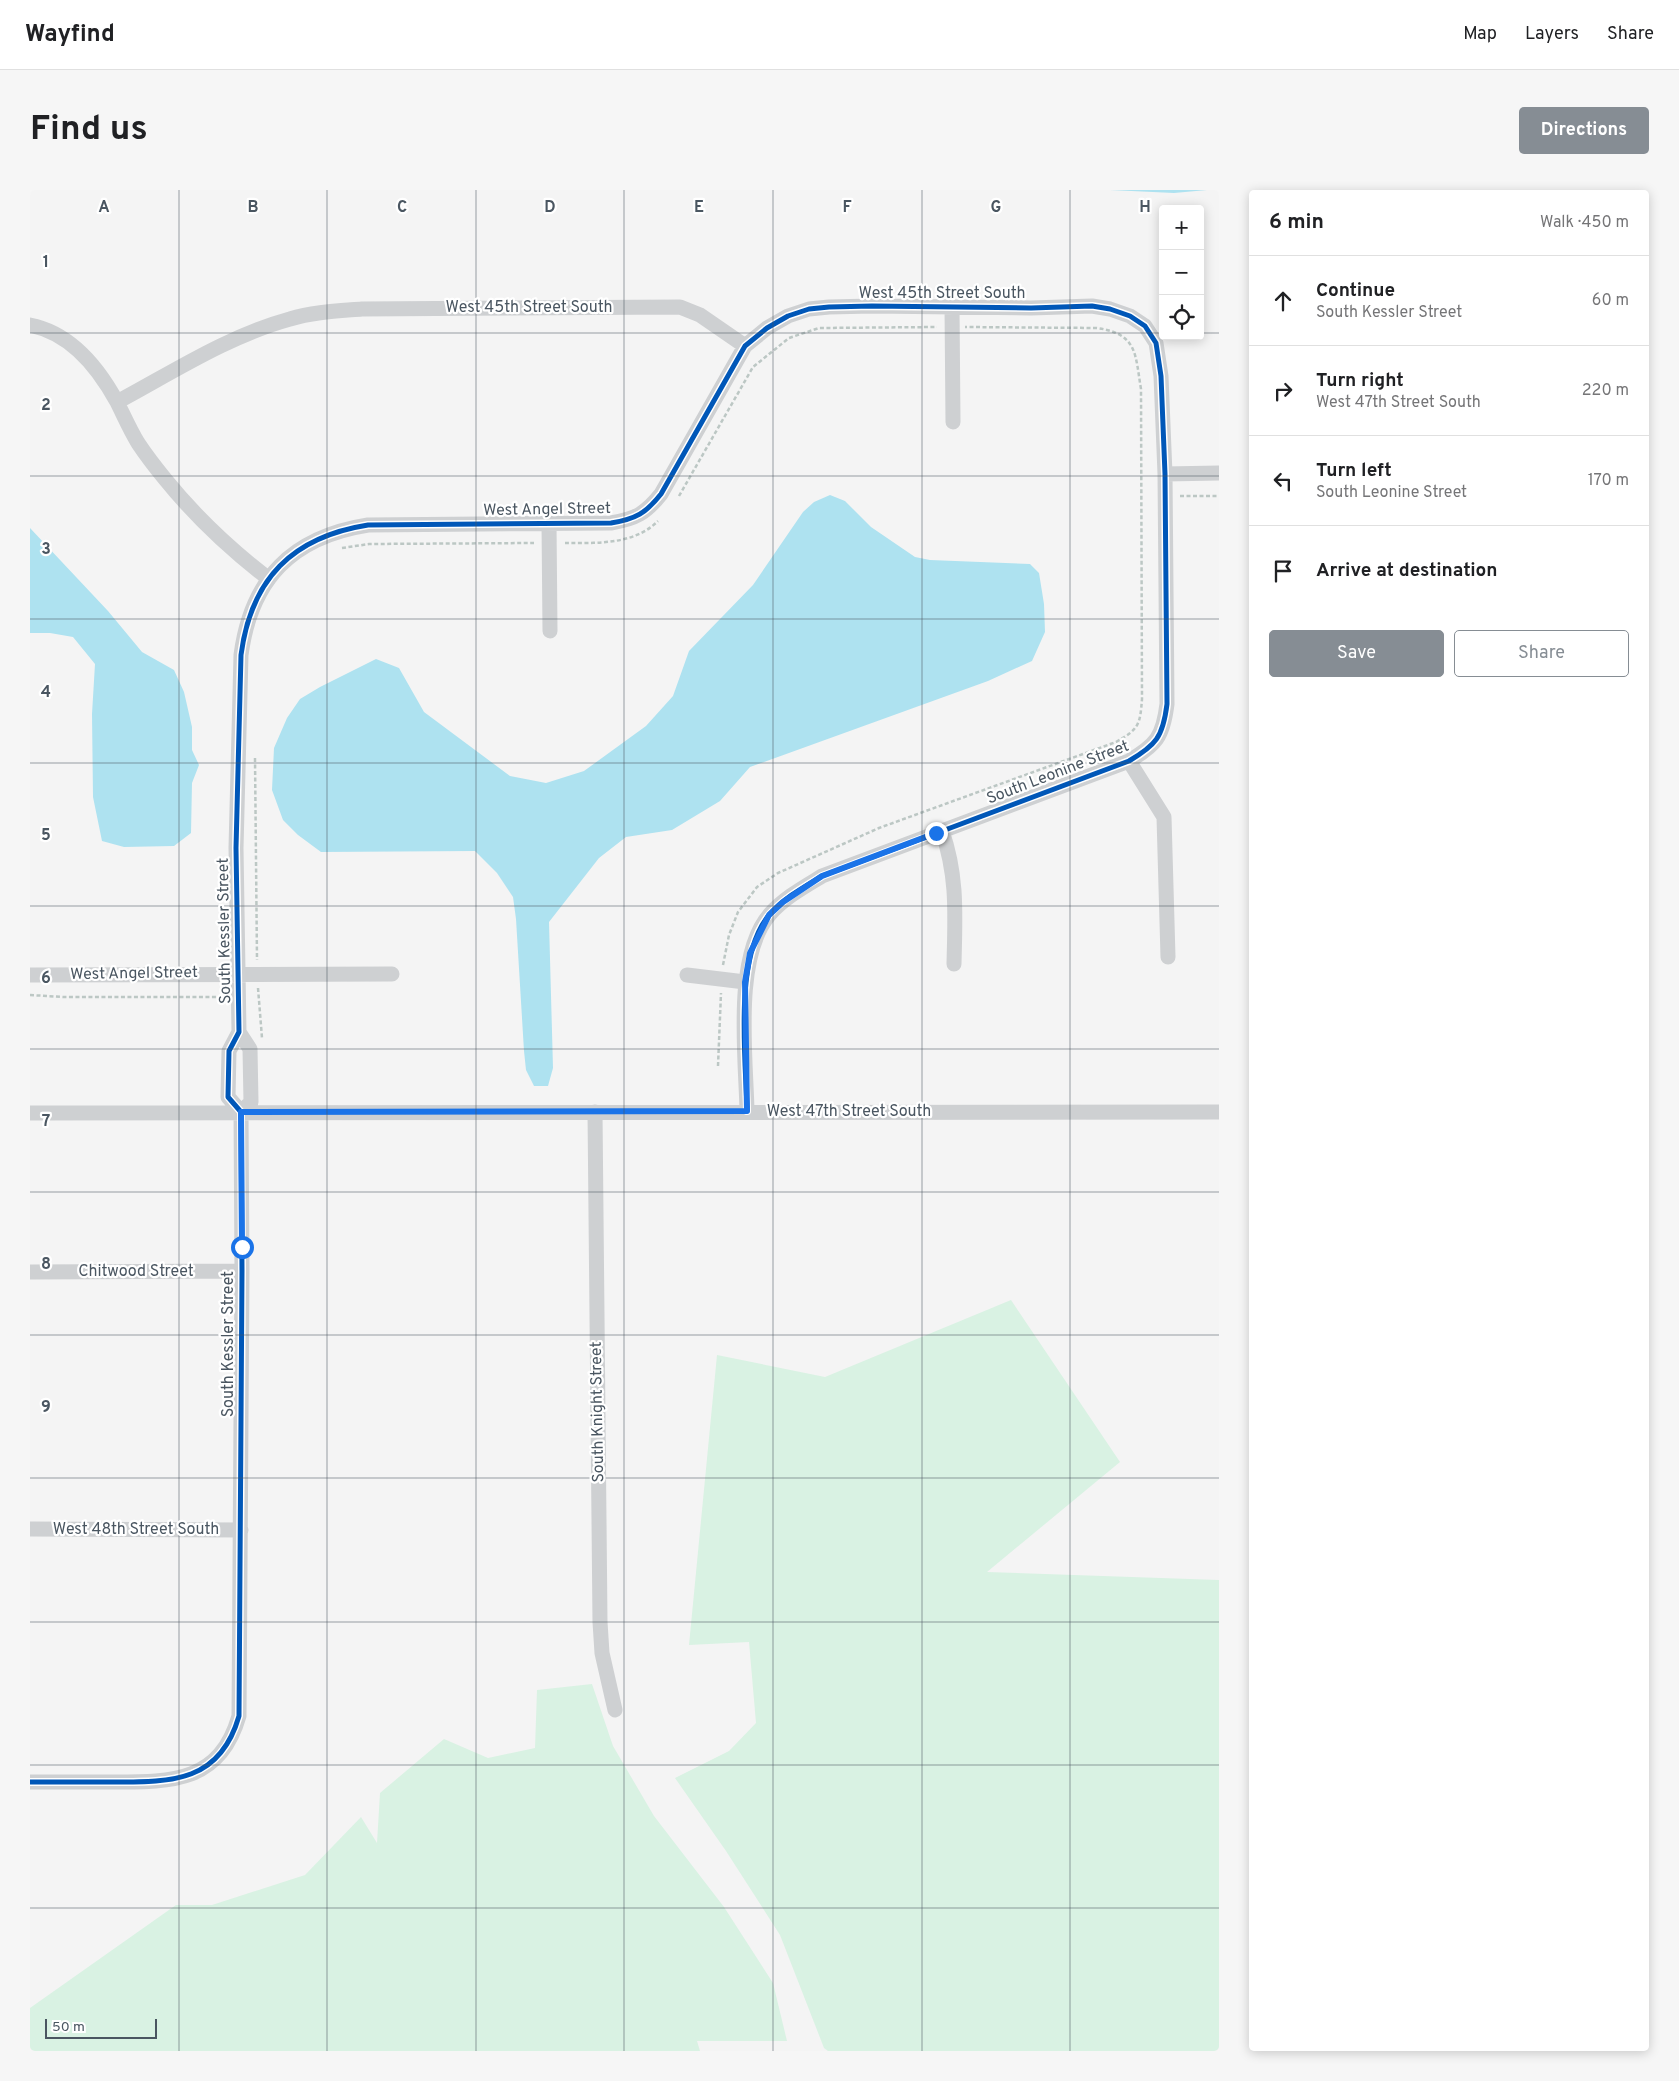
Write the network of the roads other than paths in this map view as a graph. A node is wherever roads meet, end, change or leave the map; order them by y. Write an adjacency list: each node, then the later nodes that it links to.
1 (952, 307): 3 (street, West 45th Street South); 4 (street, West 45th Street South); 6 (street)
2 (30, 325): 5 (street)
3 (1145, 326): 8 (street, South Leonine Street)
4 (745, 346): 5 (street, West 45th Street South); 9 (street, West Angel Street)
5 (117, 402): 10 (street)
6 (953, 422)
7 (1219, 473): 8 (street)
8 (1165, 474): 12 (street, South Leonine Street)
9 (549, 523): 10 (street, West Angel Street); 11 (street)
10 (269, 579): 16 (street, South Kessler Street)
11 (550, 631)
12 (1129, 761): 13 (street, South Leonine Street); 14 (street)
13 (942, 831): 15 (street); 20 (street, South Leonine Street)
14 (1168, 956)
15 (954, 964)
16 (238, 974): 17 (street, West Angel Street); 19 (street, West Angel Street); 21 (street, South Kessler Street)
17 (392, 974)
18 (687, 974): 20 (street)
19 (30, 975)
20 (745, 982): 22 (street, South Leonine Street)
21 (240, 1032): 23 (street, South Kessler Street); 23 (street, South Kessler Street)
22 (747, 1111): 24 (street, West 47th Street South); 25 (street, West 47th Street South)
23 (241, 1112): 24 (street, West 47th Street South); 26 (street, West 47th Street South); 27 (street, South Kessler Street)
24 (596, 1112): 31 (street, South Knight Street)
25 (1219, 1112)
26 (30, 1113)
27 (242, 1271): 28 (street, Chitwood Street); 30 (street, South Kessler Street)
28 (30, 1272)
29 (30, 1529): 30 (street, West 48th Street South)
30 (241, 1530): 32 (street, South Kessler Street)
31 (614, 1710)
32 (30, 1782)

